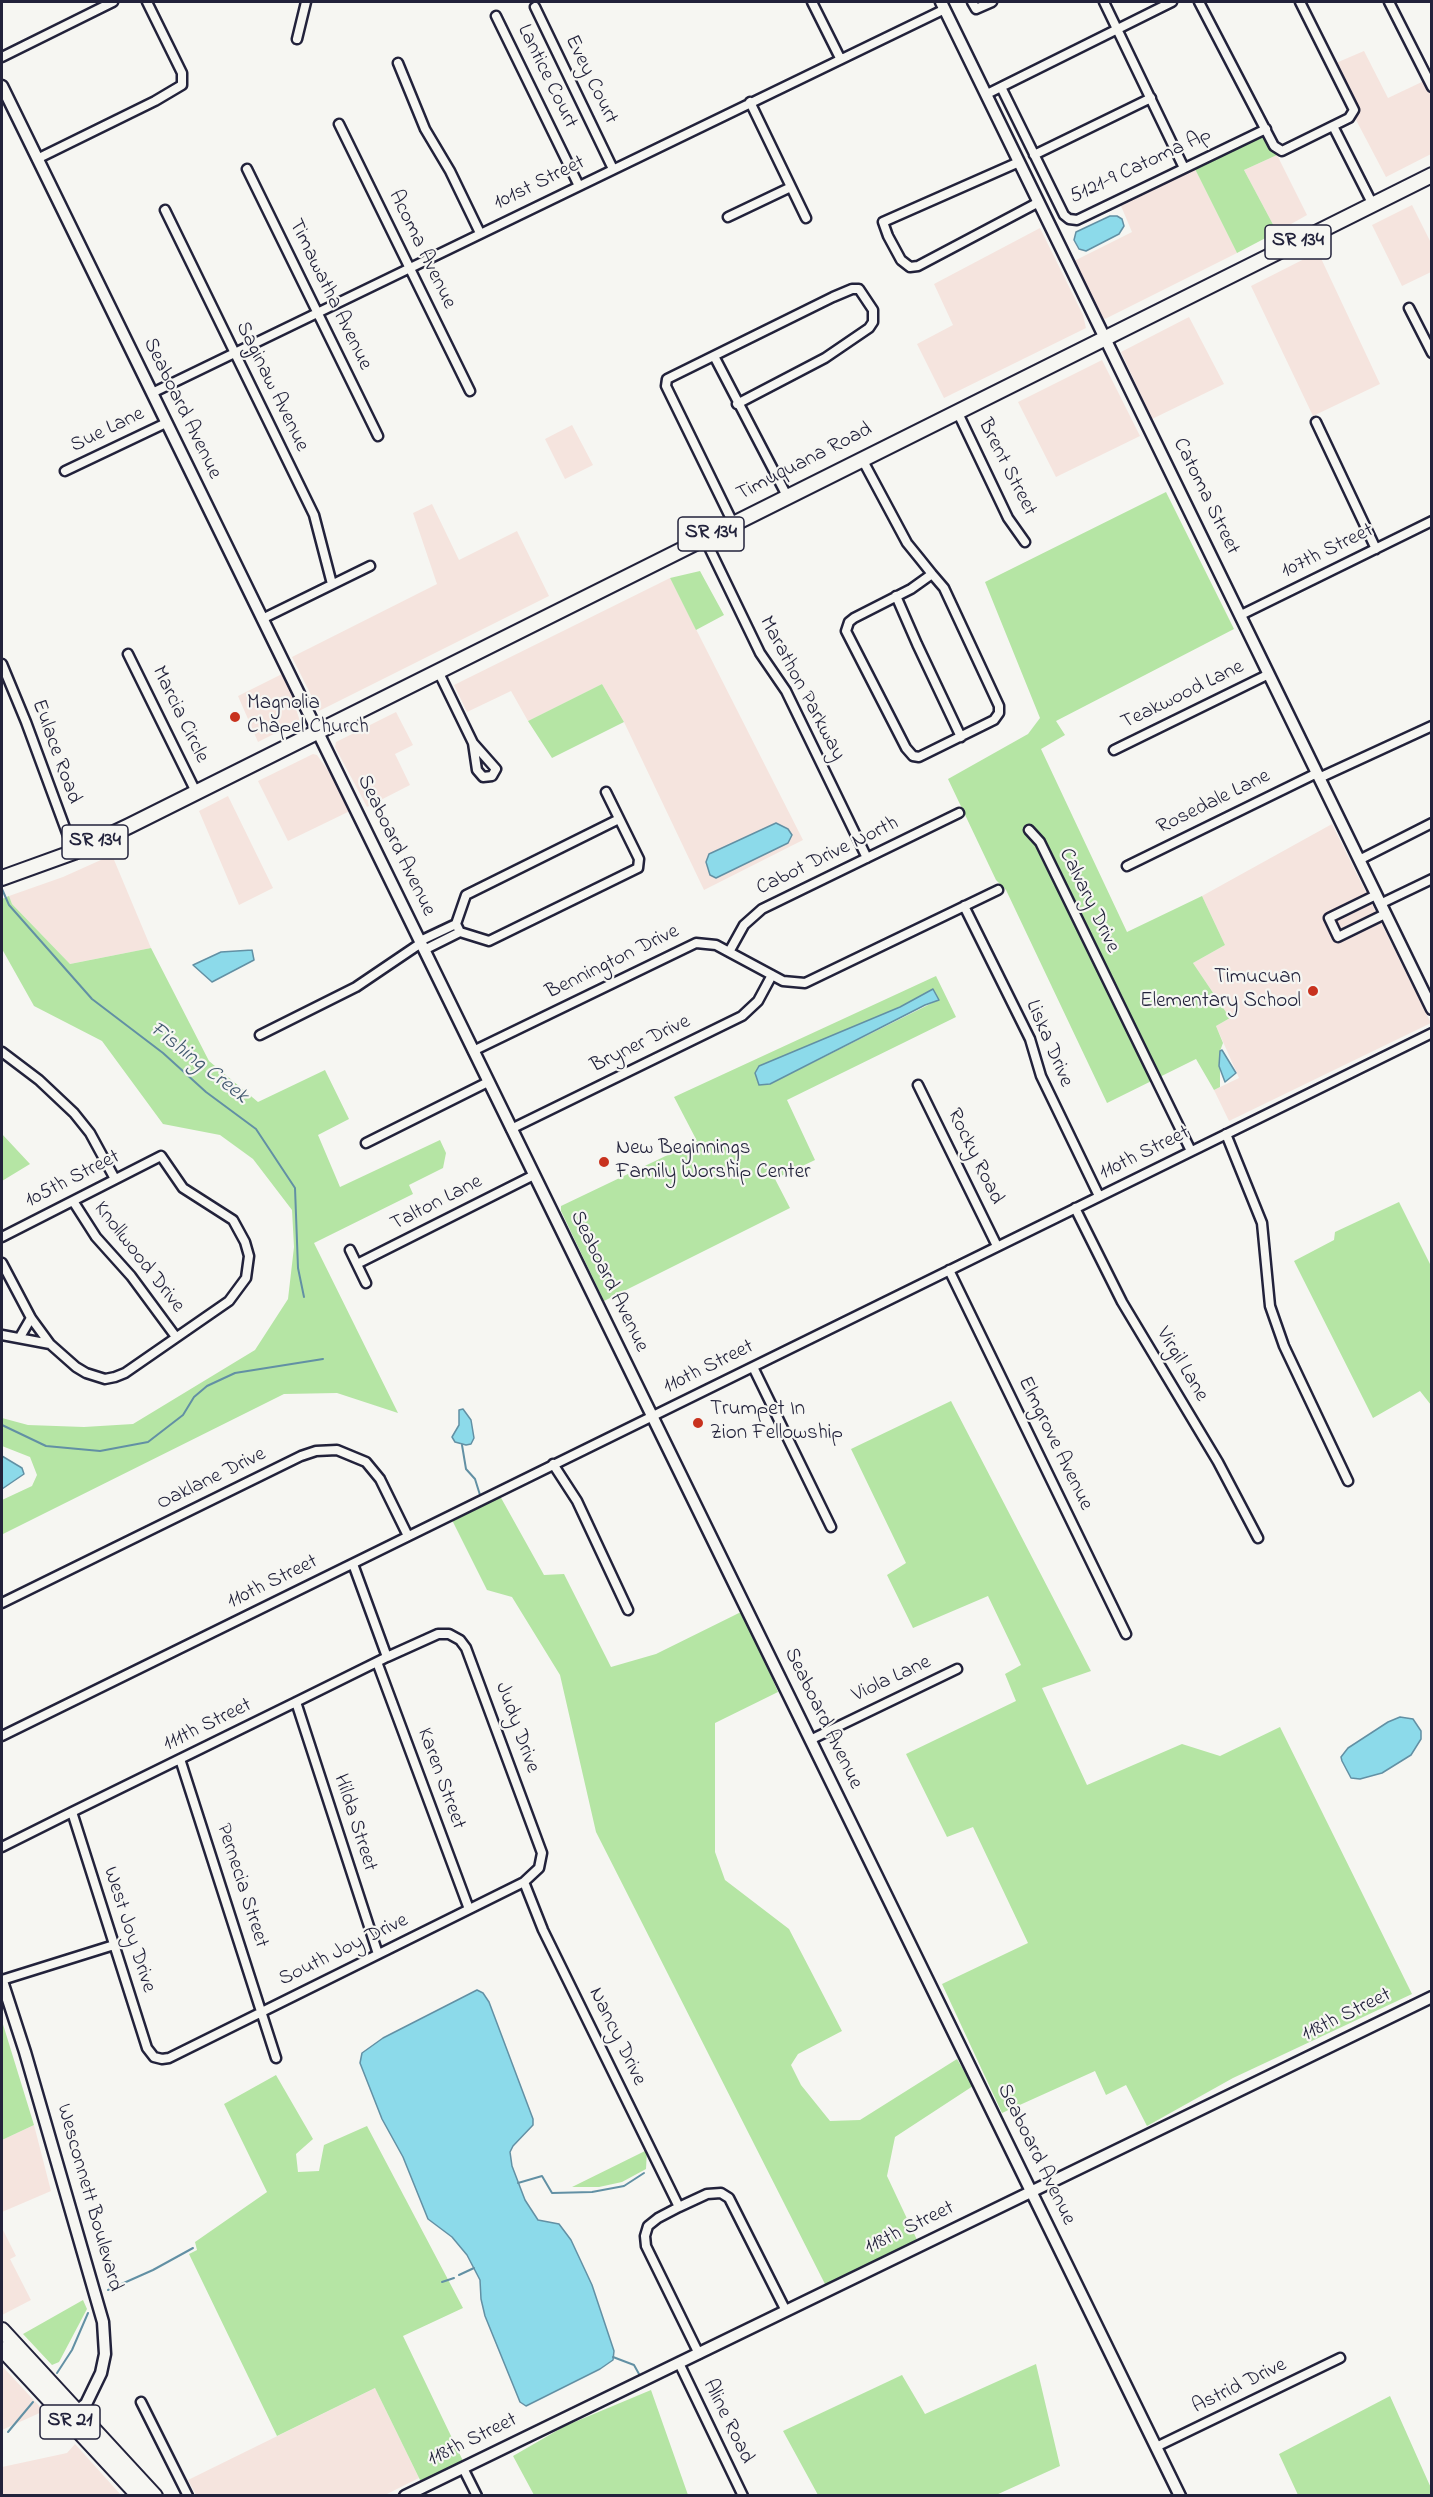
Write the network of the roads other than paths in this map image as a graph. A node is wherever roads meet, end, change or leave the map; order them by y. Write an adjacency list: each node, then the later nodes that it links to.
1 (113, 2): 17 (street)
2 (147, 2): 30 (street)
3 (306, 2): 16 (street)
4 (813, 2): 18 (street)
5 (972, 2): 6 (street)
6 (992, 2)
7 (1104, 2): 15 (street)
8 (1172, 2): 15 (street)
9 (1199, 2): 28 (street)
10 (1300, 2): 27 (street)
11 (1389, 2): 22 (street)
12 (943, 5): 18 (street, 101st Street); 23 (street, Catoma Street)
13 (535, 7): 34 (street, Evey Court)
14 (496, 16): 36 (street, Lantice Court)
15 (1119, 29): 21 (street); 24 (street)
16 (297, 39)
17 (2, 57)
18 (840, 58): 25 (street, 101st Street)
19 (399, 63): 43 (street)
20 (2, 86): 30 (street, Seaboard Avenue)
21 (1001, 87): 23 (street); 29 (street, 5121-9 Catoma Ap)
22 (1431, 87)
23 (987, 94): 31 (street, Catoma Street)
24 (1151, 98): 29 (street); 32 (street)
25 (750, 102): 34 (street, 101st Street); 37 (street)
26 (339, 124): 44 (street, Acoma Avenue)
27 (1333, 126): 28 (street); 39 (street)
28 (1266, 129): 32 (street, 5121-9 Catoma Ap)
29 (1034, 155): 32 (street, 5121-9 Catoma Ap)
30 (37, 159): 52 (street, Seaboard Avenue)
31 (1020, 162): 38 (street, Catoma Street); 38 (street)
32 (1184, 168)
33 (248, 169): 46 (street, Timawatha Avenue)
34 (613, 169): 36 (street, 101st Street)
35 (1431, 175): 39 (main road, Timuquana Road / SR 134)
36 (579, 186): 43 (street, 101st Street)
37 (791, 187): 41 (street); 42 (street)
38 (1039, 202): 47 (street, Catoma Street)
39 (1373, 205): 47 (main road, Timuquana Road / SR 134)
40 (165, 210): 48 (street, Saginaw Avenue)
41 (728, 217)
42 (806, 218)
43 (480, 233): 44 (street, 101st Street)
44 (410, 267): 46 (street, 101st Street); 51 (street, Acoma Avenue)
45 (1409, 308): 49 (street)
46 (318, 311): 48 (street, 101st Street); 57 (street, Timawatha Avenue)
47 (1105, 337): 54 (main road, Timuquana Road / SR 134); 70 (street, Catoma Street)
48 (234, 352): 52 (street, 101st Street); 68 (street, Saginaw Avenue)
49 (1431, 353)
50 (714, 356): 53 (street); 53 (street); 62 (street)
51 (471, 392)
52 (152, 393): 56 (street, Seaboard Avenue)
53 (737, 404): 60 (street)
54 (957, 411): 58 (main road, Timuquana Road / SR 134); 64 (street, Brent Street)
55 (1316, 422): 65 (street)
56 (166, 423): 59 (street, Sue Lane); 71 (street, Seaboard Avenue)
57 (378, 436)
58 (862, 459): 60 (main road, Timuquana Road / SR 134); 67 (street)
59 (65, 471)
60 (787, 496): 62 (main road, Timuquana Road / SR 134)
61 (1431, 521): 65 (street, 107th Street)
62 (733, 523): 63 (main road, Timuquana Road / SR 134)
63 (704, 537): 74 (main road, Timuquana Road / SR 134); 89 (street, Marathon Parkway)
64 (1025, 542)
65 (1376, 549): 70 (street, 107th Street)
66 (370, 566): 68 (street)
67 (932, 574): 69 (street); 78 (street)
68 (332, 584): 71 (street)
69 (896, 596): 78 (street); 78 (street)
70 (1241, 615): 75 (street, Catoma Street)
71 (262, 619): 77 (street, Seaboard Avenue)
72 (129, 654): 82 (street, Marcia Circle)
73 (2, 664): 88 (street, Eulace Road)
74 (438, 671): 77 (main road, Timuquana Road / SR 134); 79 (street)
75 (1269, 674): 80 (street, Teakwood Lane); 81 (street, Catoma Street)
76 (1431, 726): 81 (street, Rosedale Lane)
77 (317, 731): 82 (main road, Timuquana Road / SR 134); 98 (street, Seaboard Avenue)
78 (962, 737)
79 (473, 743)
80 (1114, 750)
81 (1318, 776): 90 (street, Catoma Street); 91 (street, Rosedale Lane)
82 (196, 792): 88 (main road, Timuquana Road / SR 134)
83 (606, 792): 85 (street)
84 (958, 813): 89 (street, Cabot Drive North)
85 (620, 819): 97 (street); 97 (street)
86 (1431, 823): 90 (street)
87 (1029, 830): 111 (street, Calvary Drive)
88 (74, 852): 92 (main road, Timuquana Road / SR 134)
89 (867, 858): 99 (street, Cabot Drive North)
90 (1359, 860): 95 (street, Catoma Street)
91 (1127, 866)
92 (3, 878)
93 (1431, 879): 95 (street)
94 (998, 890): 96 (street, Bennington Drive)
95 (1381, 904): 95 (street); 101 (street, Catoma Street)
96 (964, 906): 100 (street, Bennington Drive); 114 (street, Liska Drive)
97 (458, 928): 98 (street)
98 (422, 945): 103 (street); 104 (street, Seaboard Avenue)
99 (729, 952): 100 (street, Bennington Drive); 104 (street, Bennington Drive)
100 (772, 975): 108 (street, Bryner Drive)
101 (1431, 1009)
102 (1431, 1033): 109 (street, 110th Street)
103 (260, 1035)
104 (473, 1051): 106 (street, Seaboard Avenue)
105 (2, 1052): 113 (street)
106 (488, 1082): 108 (street, Seaboard Avenue); 110 (street)
107 (918, 1085): 118 (street, Rocky Road)
108 (511, 1129): 112 (street, Seaboard Avenue)
109 (1226, 1134): 111 (street, 110th Street); 132 (street)
110 (366, 1143)
111 (1191, 1151): 114 (street, 110th Street)
112 (534, 1175): 121 (street, Talton Lane); 130 (street, Seaboard Avenue)
113 (115, 1179): 115 (street, 105th Street); 127 (street, 105th Street)
114 (1099, 1196): 116 (street, 110th Street)
115 (73, 1201): 117 (street, 105th Street); 127 (street, Knollwood Drive)
116 (1075, 1208): 118 (street, 110th Street); 135 (street, Virgil Lane)
117 (2, 1237)
118 (997, 1246): 122 (street, 110th Street)
119 (350, 1250): 121 (street)
120 (2, 1263): 124 (street)
121 (357, 1264): 123 (street)
122 (949, 1270): 129 (street, 110th Street); 139 (street, Elmgrove Avenue)
123 (366, 1284)
124 (31, 1318): 126 (street); 128 (street)
125 (2, 1335): 126 (street)
126 (20, 1337): 128 (street)
127 (176, 1337): 128 (street)
128 (50, 1344)
129 (753, 1367): 130 (street, 110th Street); 133 (street)
130 (652, 1416): 131 (street, 110th Street); 146 (street, Seaboard Avenue)
131 (553, 1464): 134 (street, 110th Street); 138 (street)
132 (1348, 1481)
133 (831, 1527)
134 (408, 1536): 136 (street, 110th Street); 137 (street, Oaklane Drive)
135 (1258, 1538)
136 (353, 1564): 141 (street); 145 (street, 110th Street)
137 (2, 1603)
138 (628, 1610)
139 (1126, 1634)
140 (429, 1636): 141 (street, 111th Street); 150 (street, Judy Drive)
141 (387, 1657): 142 (street, 111th Street)
142 (377, 1662): 144 (street, 111th Street); 152 (street, Karen Street)
143 (957, 1669): 146 (street, Viola Lane)
144 (296, 1702): 147 (street, 111th Street); 154 (street, Hilda Street)
145 (2, 1736)
146 (810, 1740): 160 (street, Seaboard Avenue)
147 (180, 1759): 148 (street, 111th Street); 157 (street, Pernecia Street)
148 (72, 1812): 149 (street, 111th Street); 153 (street, West Joy Drive)
149 (2, 1847)
150 (541, 1862): 151 (street, South Joy Drive)
151 (524, 1882): 152 (street, South Joy Drive); 161 (street, Nancy Drive)
152 (469, 1909): 154 (street, South Joy Drive)
153 (114, 1945): 155 (street); 158 (street, West Joy Drive)
154 (378, 1954): 157 (street, South Joy Drive)
155 (2, 1981): 169 (street, Wesconnett Boulevard)
156 (1431, 1997): 160 (street, 118th Street)
157 (262, 2011): 158 (street, South Joy Drive); 159 (street, Pernecia Street)
158 (154, 2056)
159 (276, 2058)
160 (1032, 2192): 162 (street, 118th Street); 170 (street, Seaboard Avenue)
161 (680, 2207): 162 (street); 165 (street)
162 (786, 2311): 165 (street, 118th Street)
163 (2, 2330): 169 (main road, SR 21)
164 (2, 2349): 169 (main road, SR 21)
165 (699, 2354): 167 (street, 118th Street)
166 (1340, 2358): 170 (street, Astrid Drive)
167 (679, 2363): 171 (street, 118th Street); 177 (street, Aline Road)
168 (141, 2402): 174 (street)
169 (72, 2415): 172 (main road, SR 21); 173 (main road, SR 21)
170 (1156, 2447): 178 (street, Seaboard Avenue)
171 (463, 2468): 175 (street, 118th Street); 176 (street)
172 (154, 2495)
173 (139, 2496)
174 (188, 2496)
175 (405, 2496)
176 (477, 2496)
177 (743, 2496)
178 (1180, 2496)

